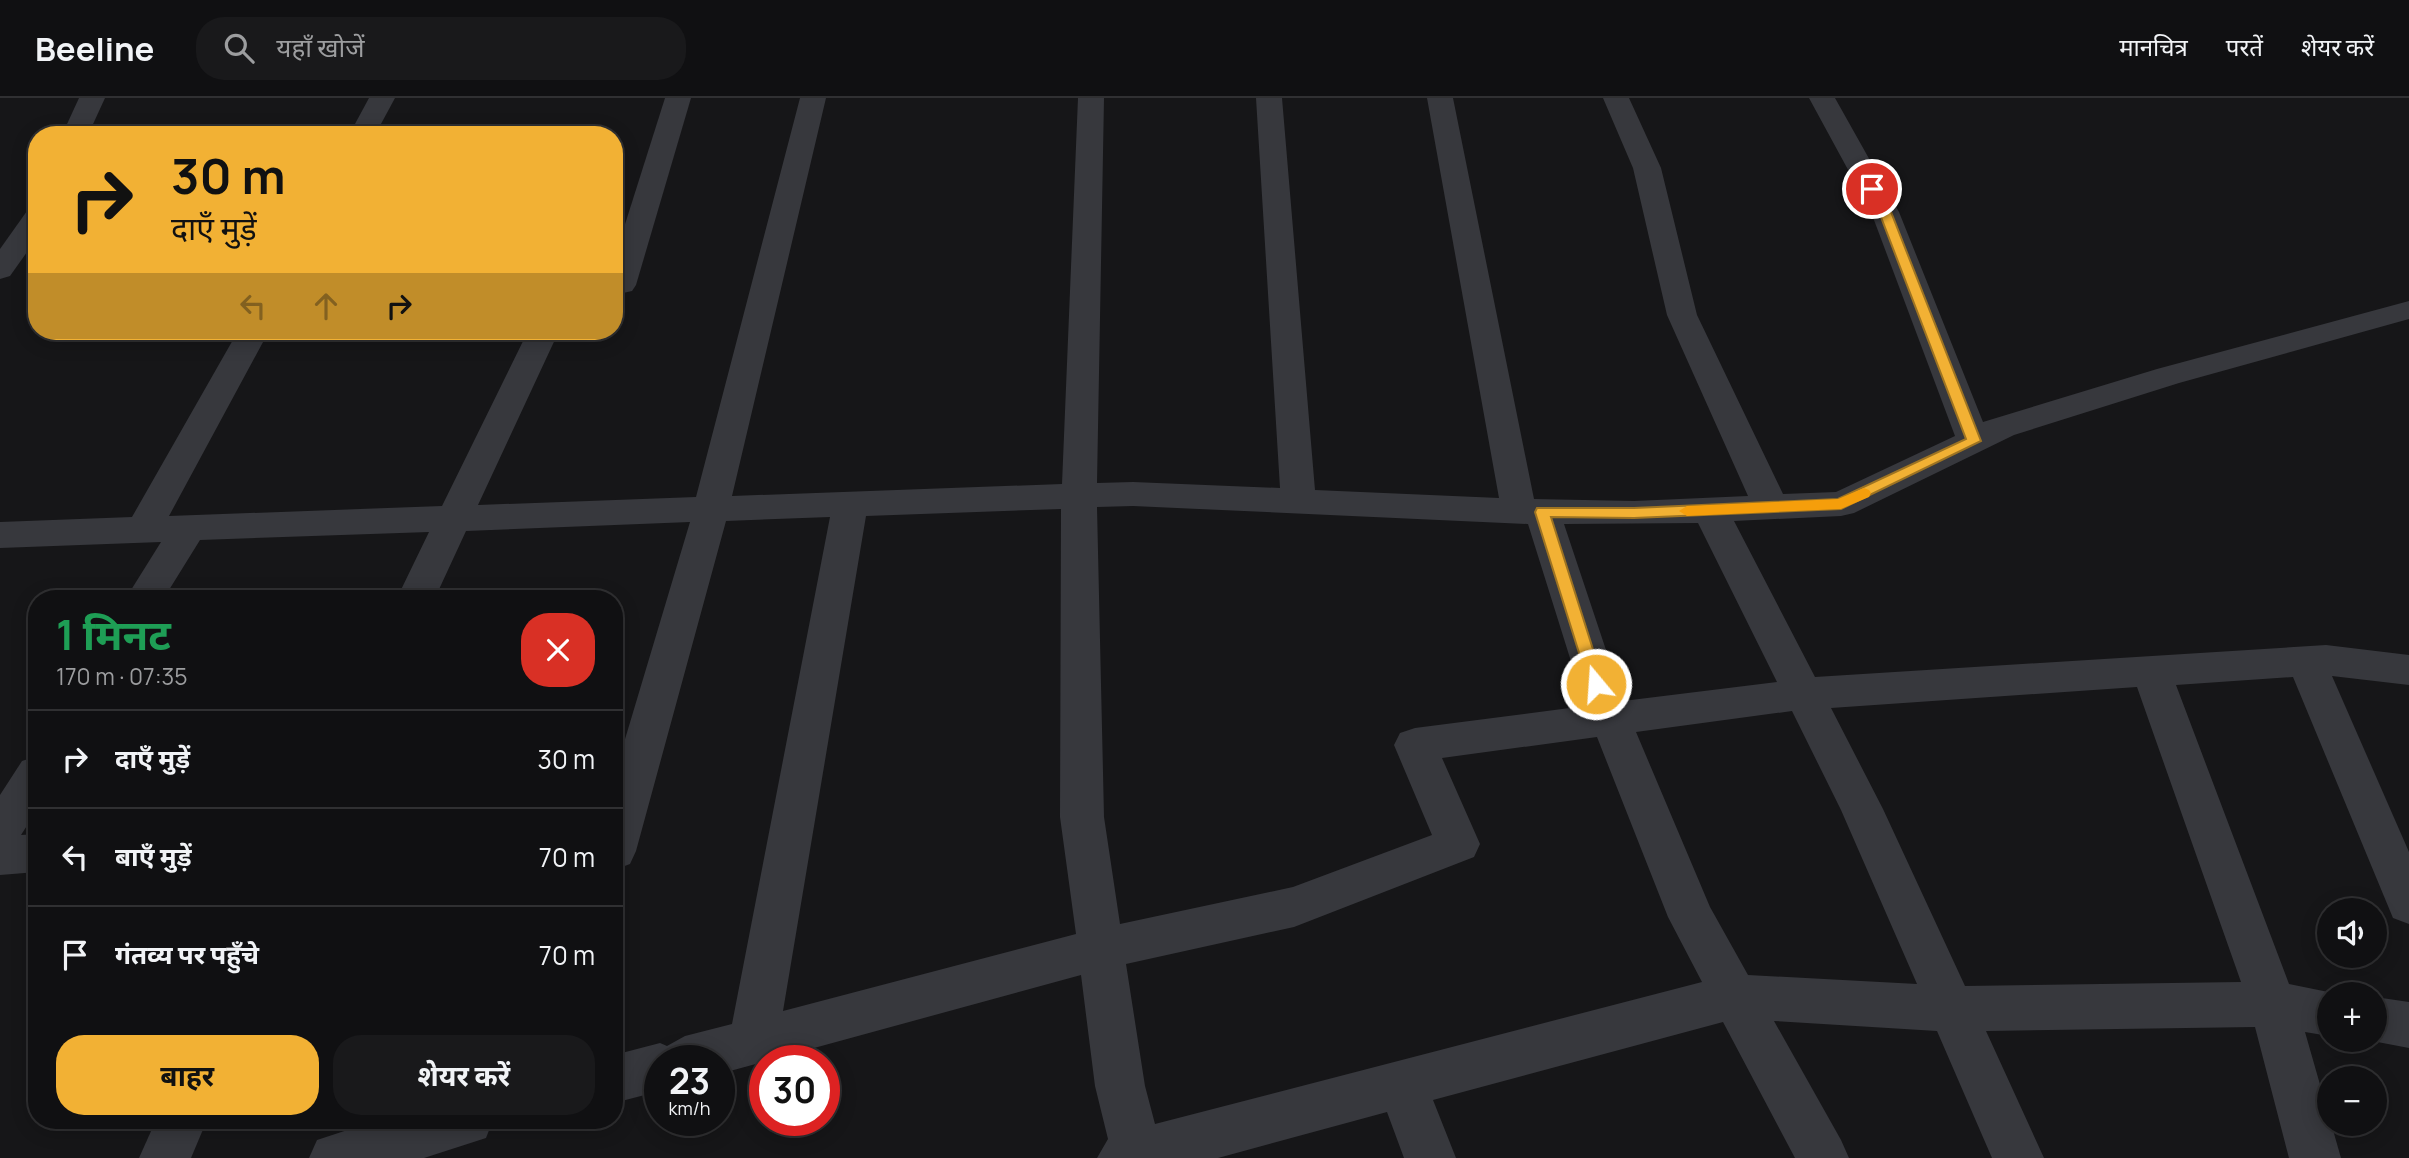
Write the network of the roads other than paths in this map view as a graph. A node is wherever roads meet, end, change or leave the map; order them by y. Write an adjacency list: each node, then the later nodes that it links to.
1 (92, 98): 10 (street)
2 (382, 98): 11 (street)
3 (678, 98): 16 (street)
4 (813, 98): 25 (street)
5 (1091, 98): 21 (street)
6 (1269, 98): 22 (street)
7 (1440, 98): 27 (street)
8 (1616, 98): 24 (street)
9 (1822, 98): 20 (street)
10 (79, 126)
11 (367, 126)
12 (28, 215): 13 (street)
13 (0, 220)
14 (28, 228): 15 (street)
15 (0, 270)
16 (623, 278)
17 (2409, 310): 20 (street)
18 (248, 340): 30 (street)
19 (539, 340): 28 (street)
20 (1974, 441): 24 (street)
21 (1079, 496): 22 (street); 23 (street); 45 (street)
22 (1298, 501): 27 (street)
23 (850, 505): 25 (street); 52 (street)
24 (1771, 507): 26 (street)
25 (711, 510): 28 (street); 40 (street)
26 (1710, 510): 27 (street); 37 (street)
27 (1530, 511): 38 (street)
28 (452, 519): 29 (street); 33 (street)
29 (189, 528): 30 (street); 32 (street)
30 (143, 530): 31 (street)
31 (0, 536)
32 (150, 590)
33 (420, 590)
34 (2306, 661): 35 (street); 36 (street); 44 (street)
35 (2409, 670)
36 (2151, 671): 37 (street); 47 (street)
37 (1804, 694): 38 (street); 48 (street)
38 (1611, 719): 45 (street); 46 (street)
39 (28, 787): 41 (street)
40 (623, 809)
41 (0, 832)
42 (28, 854): 43 (street)
43 (0, 856)
44 (2409, 904)
45 (1100, 949): 52 (street); 59 (street)
46 (1735, 996): 48 (street); 56 (street); 63 (street)
47 (2273, 1004): 48 (street); 49 (street); 65 (street)
48 (1952, 1009): 64 (street)
49 (2317, 1011)
50 (2387, 1022): 51 (street)
51 (2409, 1025)
52 (753, 1042): 53 (street)
53 (735, 1047)
54 (644, 1071): 55 (street)
55 (623, 1077)
56 (1402, 1085): 59 (street); 62 (street)
57 (178, 1129): 60 (street)
58 (436, 1129): 61 (street)
59 (1133, 1157)
60 (165, 1158)
61 (335, 1158)
62 (1430, 1158)
63 (1823, 1158)
64 (2018, 1158)
65 (2315, 1158)

